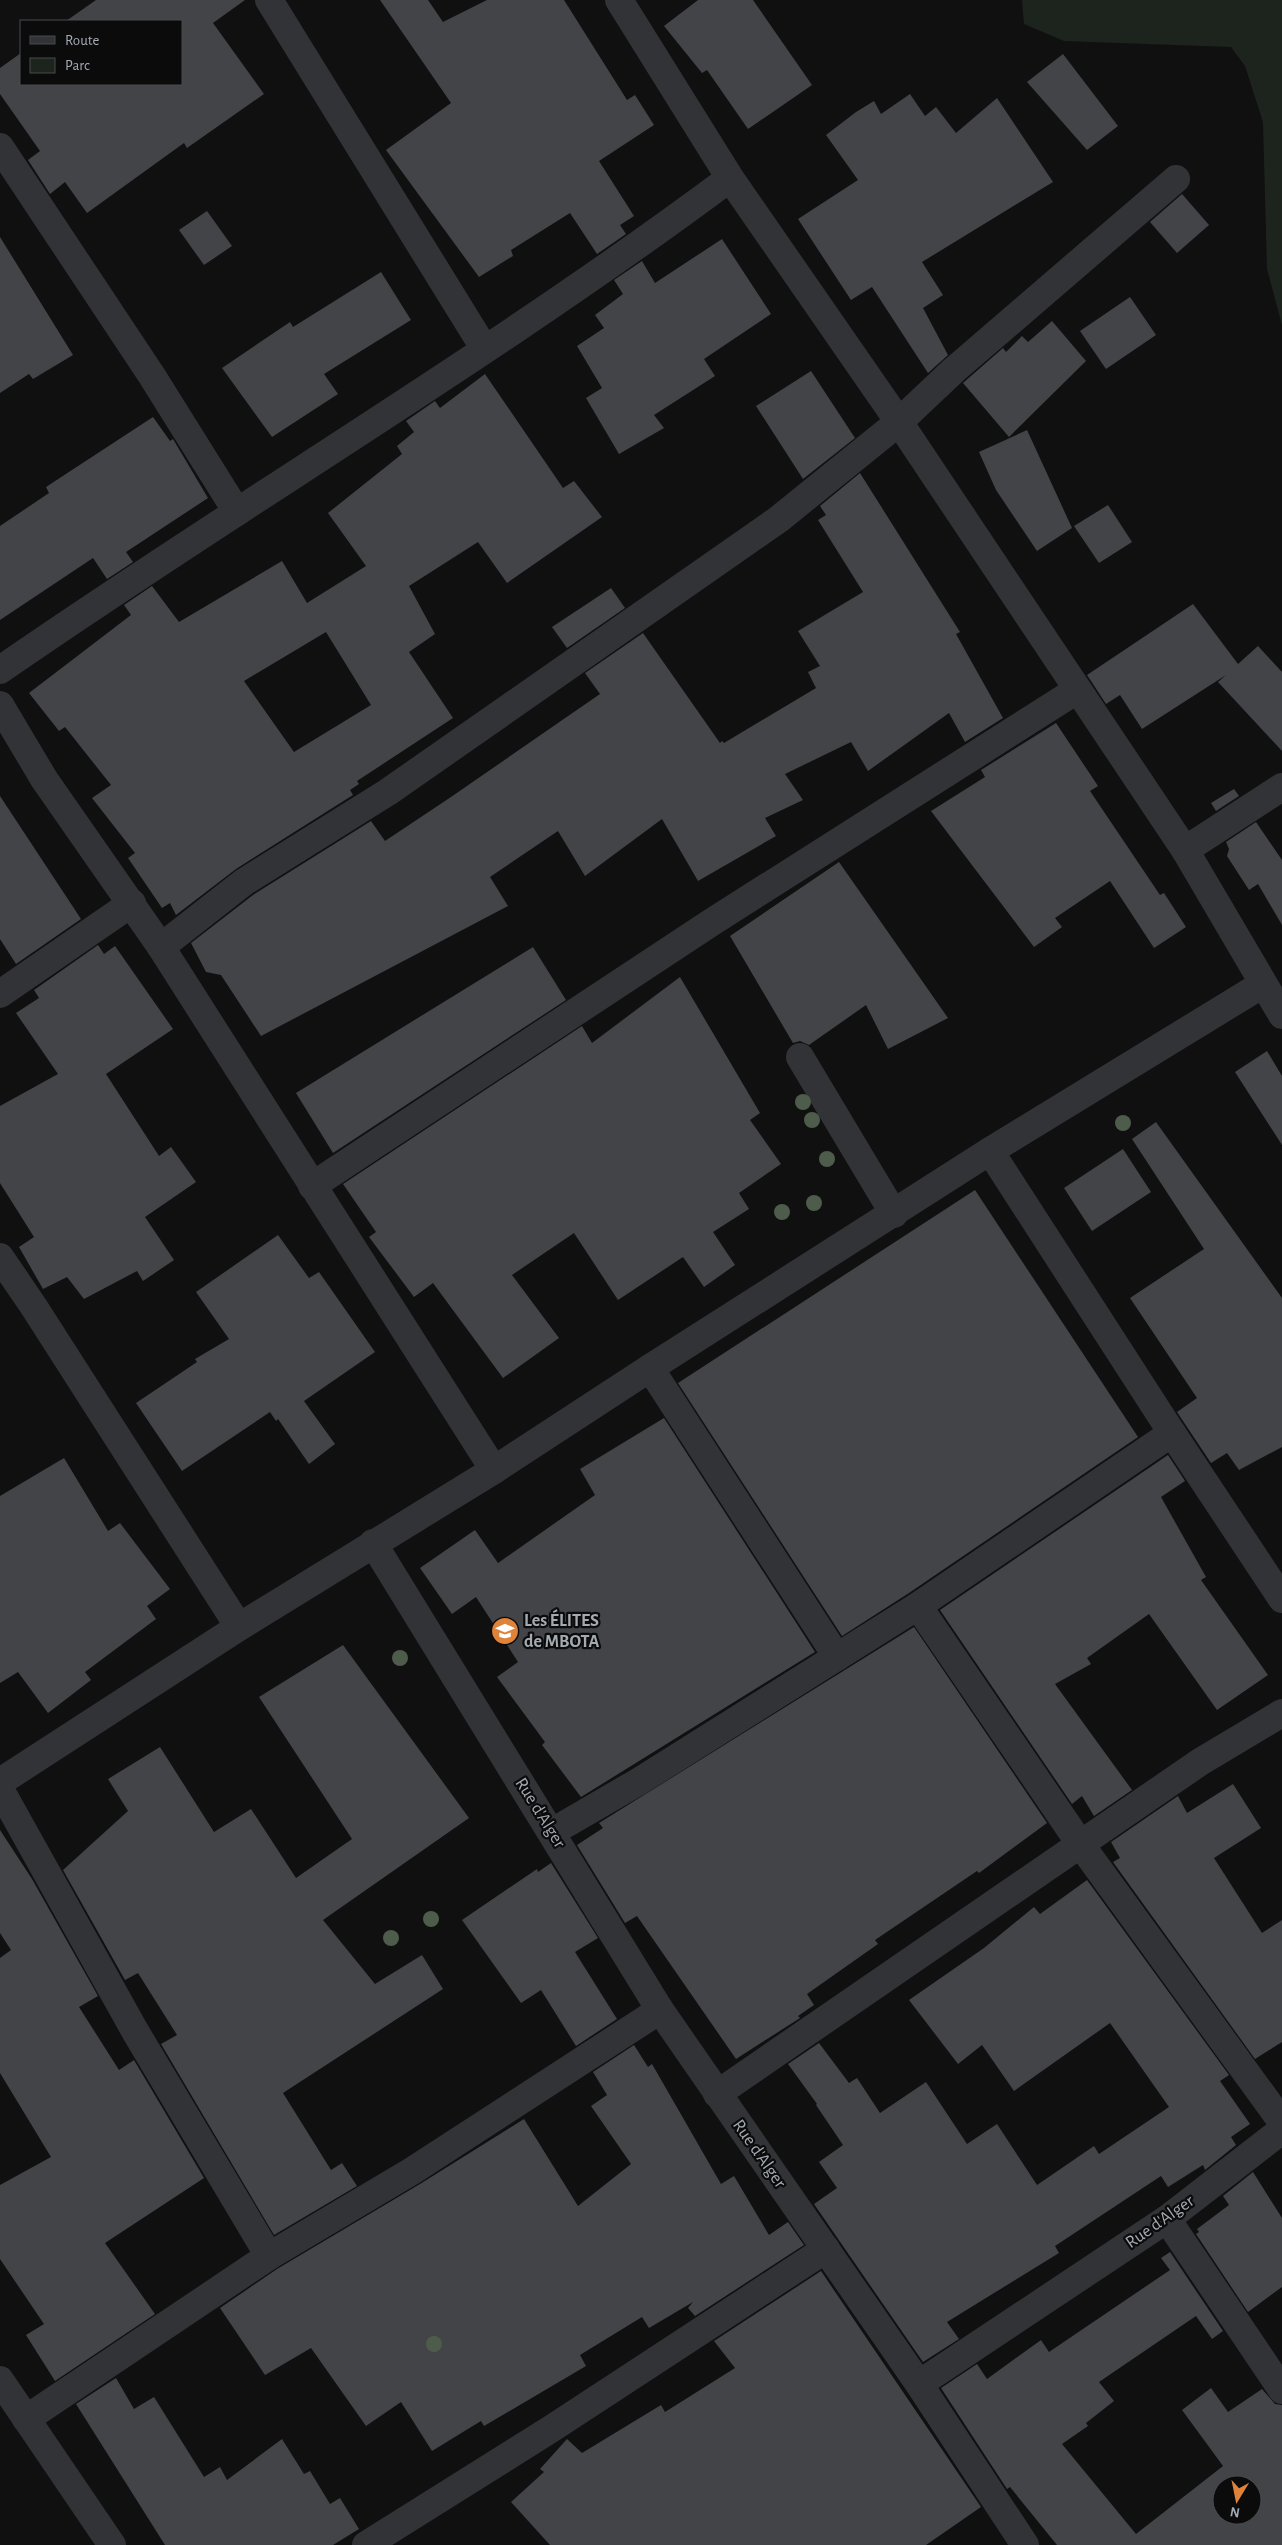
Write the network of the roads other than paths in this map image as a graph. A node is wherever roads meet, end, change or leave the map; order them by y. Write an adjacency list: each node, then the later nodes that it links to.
1 (269, 0): 6 (street)
2 (619, 0): 4 (street)
3 (0, 147): 8 (street)
4 (730, 178): 6 (street); 7 (street)
5 (1176, 179): 7 (street)
6 (484, 348): 8 (street)
7 (899, 422): 10 (street); 15 (street)
8 (237, 512): 9 (street)
9 (0, 670)
10 (1077, 690): 13 (street); 21 (street)
11 (0, 705): 14 (street)
12 (1282, 787): 13 (street)
13 (1186, 850): 16 (street)
14 (132, 903): 15 (street); 17 (street)
15 (161, 947): 21 (street)
16 (1263, 984): 18 (street); 20 (street)
17 (0, 994)
18 (1282, 1015)
19 (800, 1057): 22 (street)
20 (990, 1151): 22 (street); 25 (street)
21 (312, 1186): 26 (street)
22 (894, 1214): 24 (street)
23 (0, 1257): 30 (street)
24 (650, 1368): 26 (street); 31 (street)
25 (1172, 1433): 28 (street); 29 (street)
26 (494, 1470): 27 (street)
27 (373, 1543): 30 (street); 35 (street, Rue d'Alger)
28 (1282, 1599)
29 (918, 1606): 31 (street); 36 (street)
30 (239, 1627): 33 (street)
31 (836, 1657): 35 (street)
32 (1282, 1713): 36 (street)
33 (0, 1782)
34 (0, 1789): 43 (street)
35 (552, 1832): 37 (street, Rue d'Alger)
36 (1081, 1845): 38 (street); 39 (street)
37 (660, 2010): 38 (street, Rue d'Alger); 43 (street)
38 (717, 2094): 42 (street, Rue d'Alger)
39 (1282, 2122)
40 (1282, 2130): 41 (street, Rue d'Alger)
41 (1168, 2219): 45 (street, Rue d'Alger); 46 (street)
42 (826, 2249): 45 (street, Rue d'Alger); 49 (street)
43 (269, 2256): 47 (street)
44 (0, 2380): 47 (street)
45 (919, 2384): 50 (street)
46 (1282, 2390)
47 (26, 2419): 48 (street)
48 (112, 2545)
49 (366, 2545)
50 (1024, 2545)

